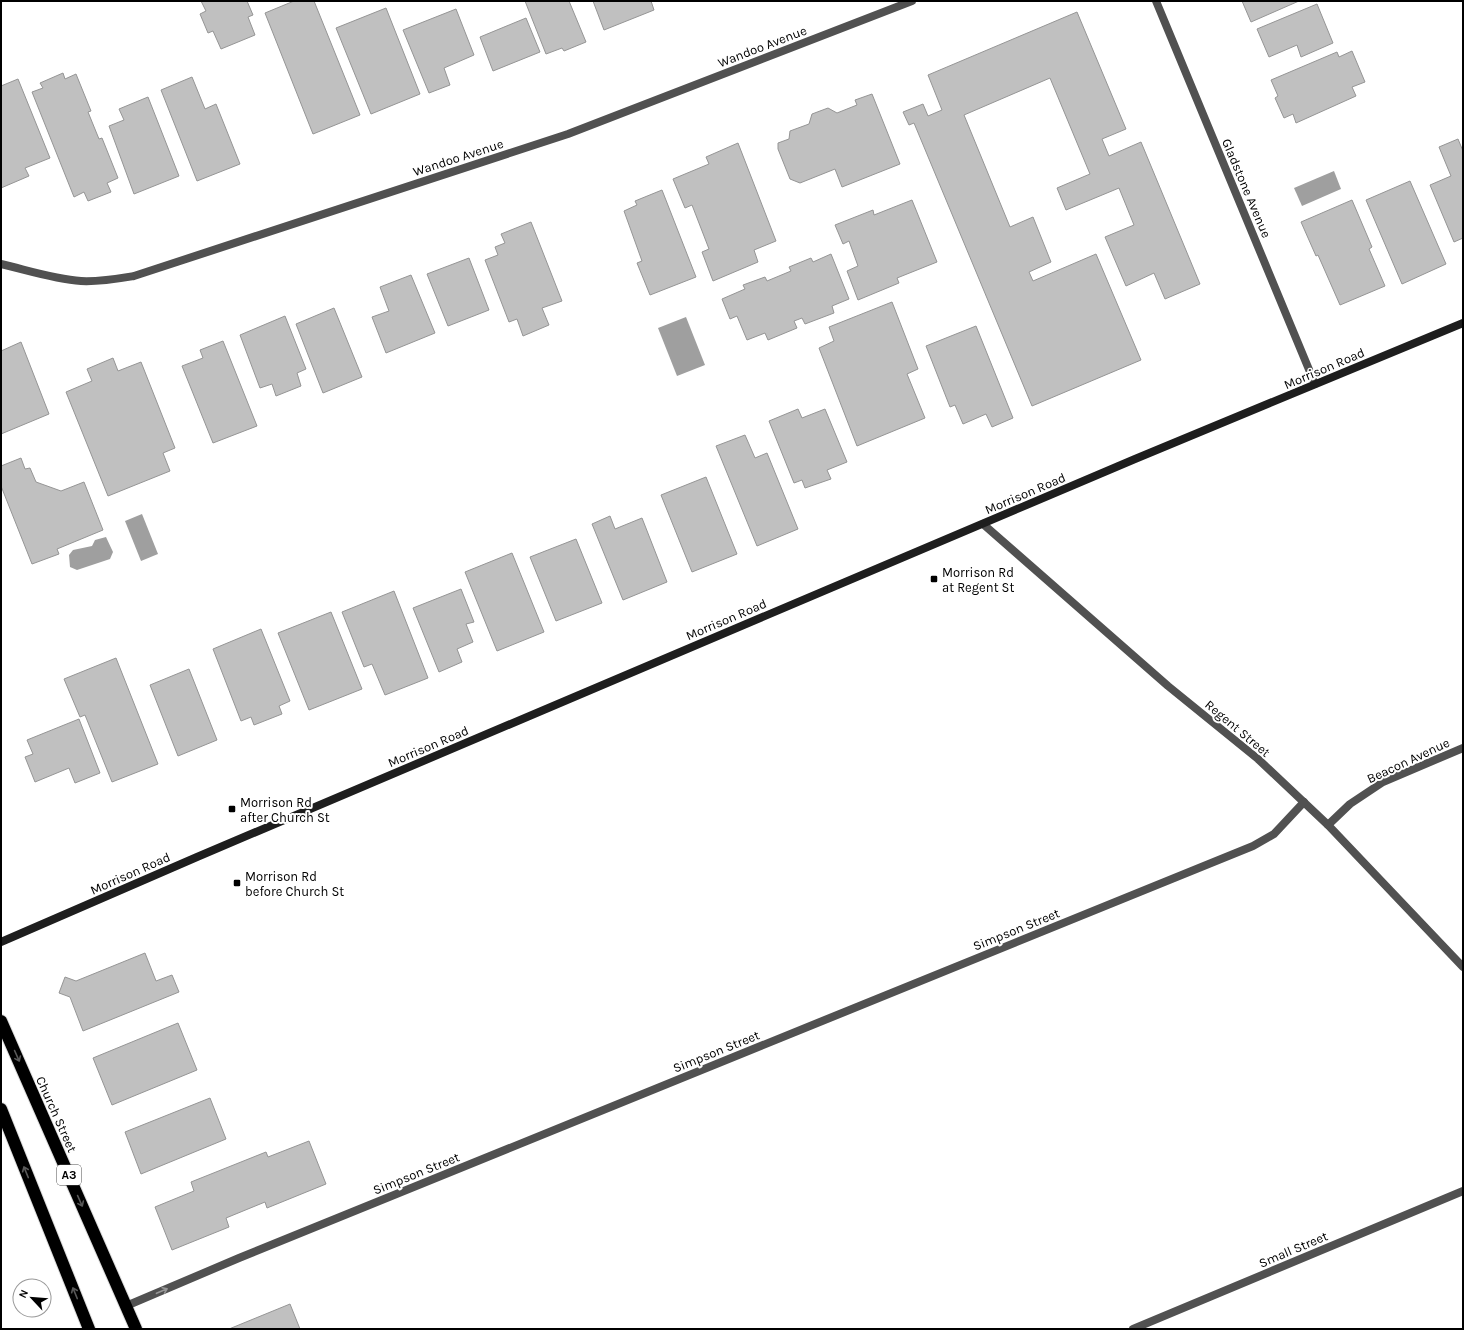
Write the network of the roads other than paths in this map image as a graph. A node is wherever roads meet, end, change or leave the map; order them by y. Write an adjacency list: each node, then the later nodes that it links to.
1 (912, 1): 3 (street, Wandoo Avenue)
2 (1156, 1): 5 (street, Gladstone Avenue)
3 (1, 264)
4 (1463, 323): 5 (street, Morrison Road)
5 (1315, 384): 6 (street, Morrison Road)
6 (983, 524): 8 (street, Regent Street); 10 (street, Morrison Road)
7 (1463, 748): 9 (street, Beacon Avenue)
8 (1304, 802): 9 (street, Regent Street); 15 (street, Simpson Street, one-way to 8)
9 (1328, 825): 11 (street, Regent Street)
10 (1, 942)
11 (1463, 967)
12 (1, 1021): 15 (highway, Church Street / A3, one-way to 15)
13 (1, 1109): 16 (highway, one-way to 13)
14 (1463, 1192): 18 (street, Small Street)
15 (126, 1306): 17 (highway, Church Street / A3)
16 (89, 1329)
17 (136, 1329)
18 (1133, 1329)

